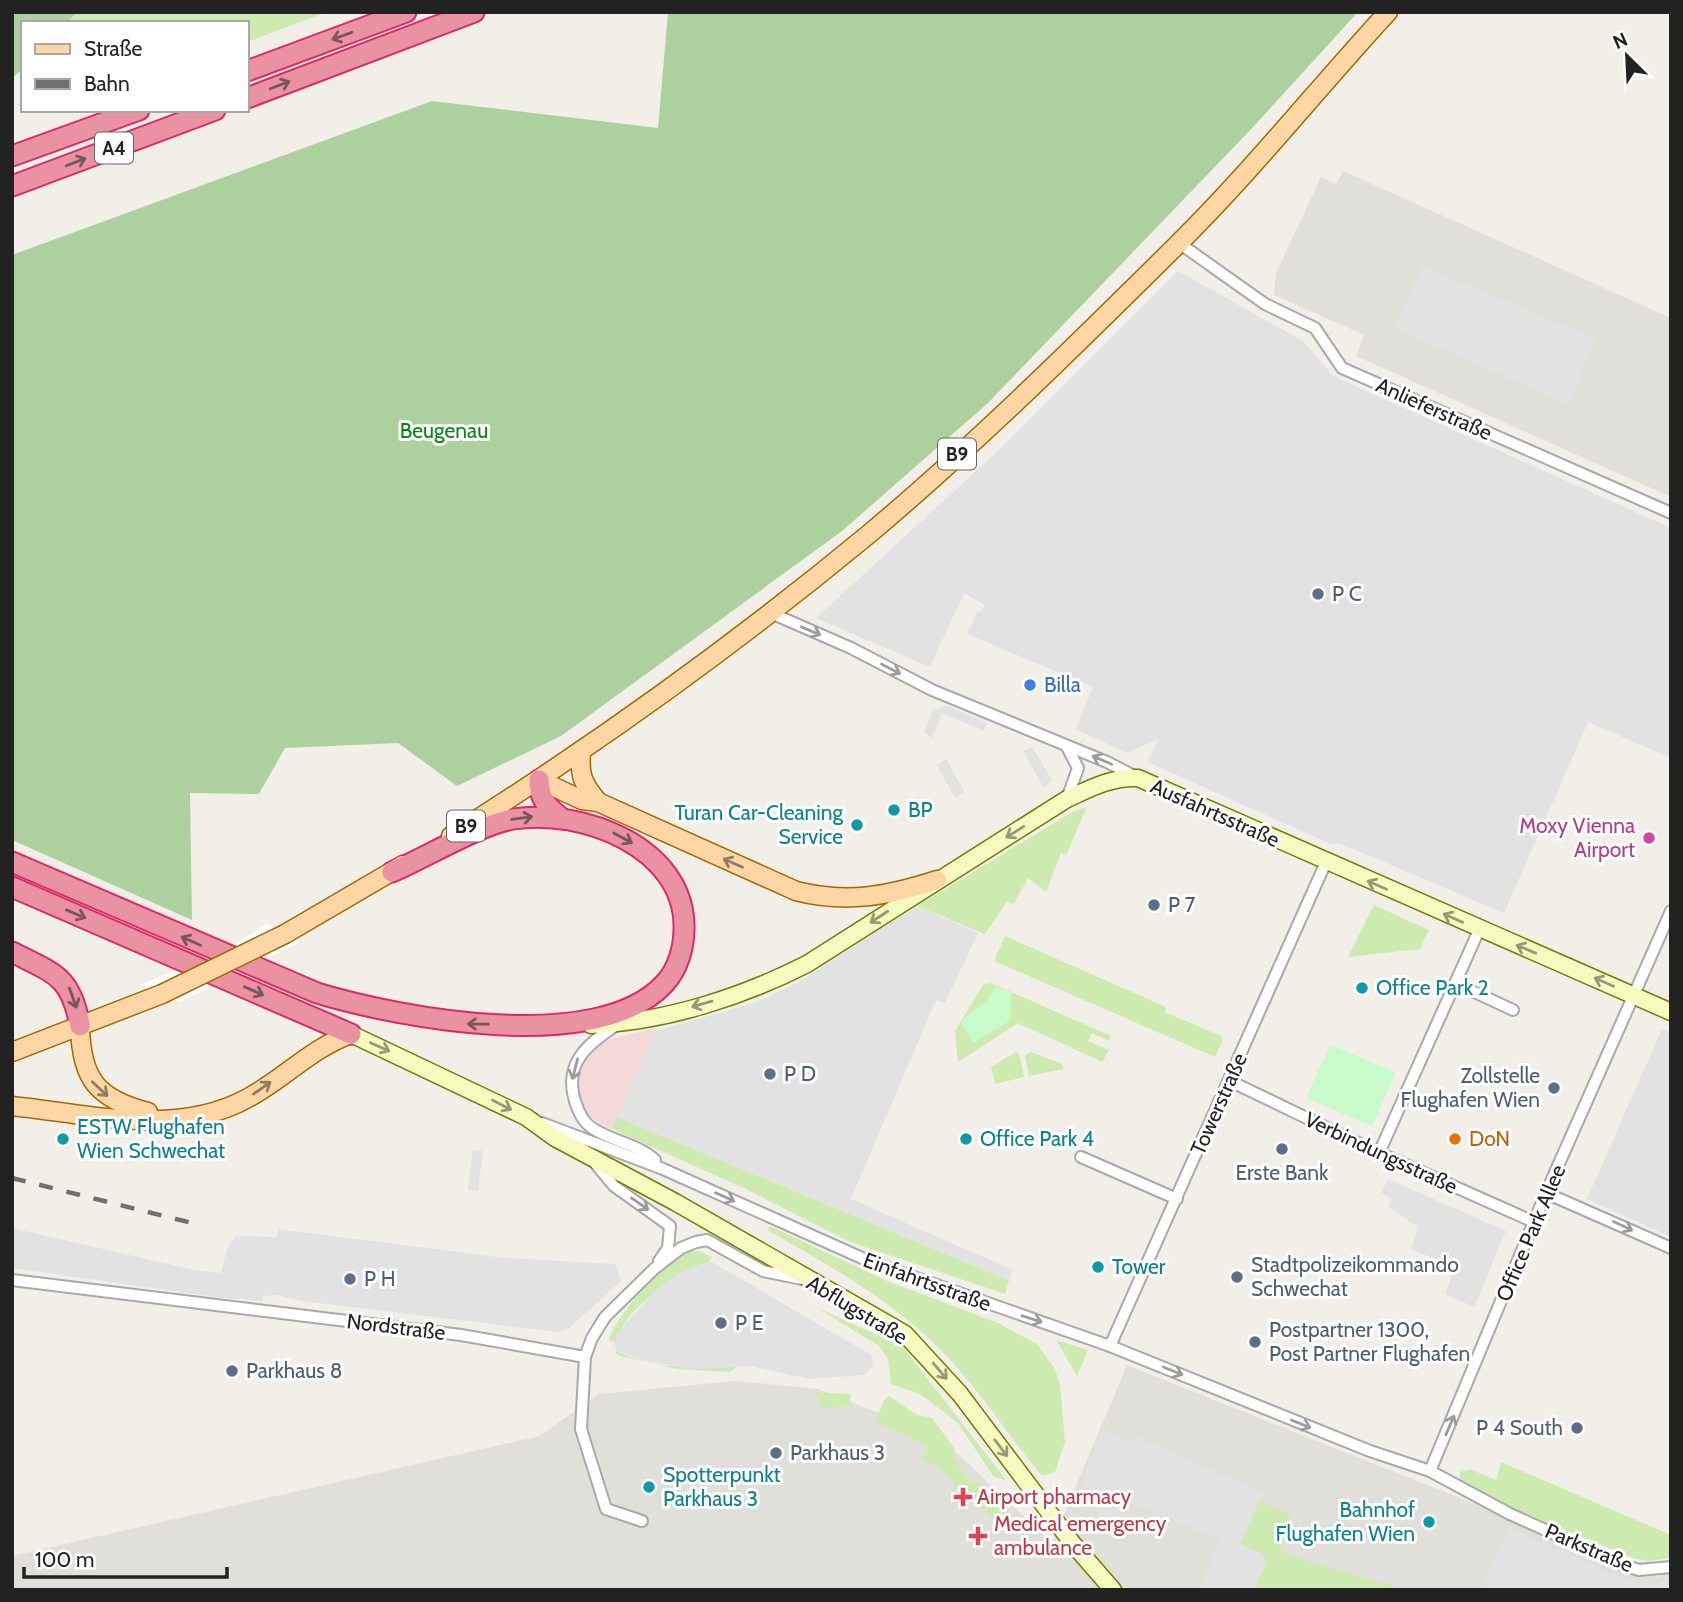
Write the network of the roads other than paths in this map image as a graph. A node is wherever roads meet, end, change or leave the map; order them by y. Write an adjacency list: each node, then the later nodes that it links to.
1 (406, 12): 4 (highway, one-way to 4)
2 (474, 12): 5 (highway, one-way to 2)
3 (1388, 12): 10 (main road, B9)
4 (248, 71)
5 (248, 98)
6 (133, 112): 8 (highway, A4)
7 (210, 112): 9 (highway, A4, one-way to 7)
8 (12, 156)
9 (12, 186)
10 (1179, 243): 11 (street, Anlieferstraße); 12 (main road, B9)
11 (1671, 513)
12 (771, 614): 13 (street, one-way to 13); 14 (main road, B9)
13 (1065, 745): 15 (street, one-way to 13); 17 (street)
14 (582, 751): 16 (main road, B9); 18 (main road)
15 (1138, 778): 17 (street, Ausfahrtsstraße); 21 (street, Ausfahrtsstraße)
16 (539, 780): 18 (main road); 19 (highway); 22 (main road, B9)
17 (1067, 799): 23 (street, Ausfahrtsstraße, one-way to 23)
18 (598, 802): 23 (main road, one-way to 18)
19 (559, 816): 22 (highway, one-way to 19); 33 (highway, one-way to 33)
20 (12, 862): 33 (highway, one-way to 20)
21 (1326, 862): 26 (street, Ausfahrtsstraße, one-way to 21); 37 (street, Towerstraße)
22 (392, 872): 34 (main road, B9, bridge)
23 (937, 880): 32 (street, Ausfahrtsstraße, one-way to 32)
24 (12, 887): 35 (highway, one-way to 35)
25 (1671, 911): 29 (street, Office Park Allee)
26 (1479, 930): 28 (street); 29 (street, Ausfahrtsstraße, one-way to 26)
27 (12, 953): 34 (highway, one-way to 34)
28 (1455, 983): 30 (street); 41 (street)
29 (1635, 996): 31 (street, Ausfahrtsstraße); 45 (street, Office Park Allee)
30 (1513, 1010)
31 (1671, 1012)
32 (620, 1023): 33 (street, Ausfahrtsstraße); 44 (street, one-way to 44)
33 (547, 1025)
34 (80, 1027): 36 (main road, B9); 40 (main road, one-way to 40)
35 (351, 1034): 39 (street, Einfahrtsstraße, one-way to 39); 40 (main road, one-way to 35)
36 (12, 1052)
37 (1230, 1081): 41 (street, Verbindungsstraße); 46 (street, Towerstraße)
38 (12, 1106): 40 (main road)
39 (526, 1117): 43 (street, Abflugstraße); 44 (street, Einfahrtsstraße)
40 (174, 1118)
41 (1379, 1153): 47 (street, Verbindungsstraße)
42 (1081, 1157): 46 (street)
43 (591, 1158): 49 (street, one-way to 49); 51 (street, Abflugstraße)
44 (663, 1169): 52 (street, Einfahrtsstraße, one-way to 52)
45 (1546, 1193): 47 (street, Office Park Allee); 48 (street, one-way to 48)
46 (1177, 1199): 52 (street, Towerstraße)
47 (1534, 1222): 54 (street, Office Park Allee, one-way to 47)
48 (1671, 1248)
49 (653, 1269): 51 (street); 53 (street)
50 (12, 1280): 53 (street, Nordstraße)
51 (807, 1280): 58 (street, Abflugstraße, one-way to 58, bridge)
52 (1110, 1346): 54 (street, Einfahrtsstraße, one-way to 54)
53 (585, 1357): 56 (street)
54 (1430, 1471): 55 (street, Einfahrtsstraße)
55 (1510, 1514): 57 (street, Parkstraße)
56 (642, 1521)
57 (1671, 1567)
58 (1113, 1590)

